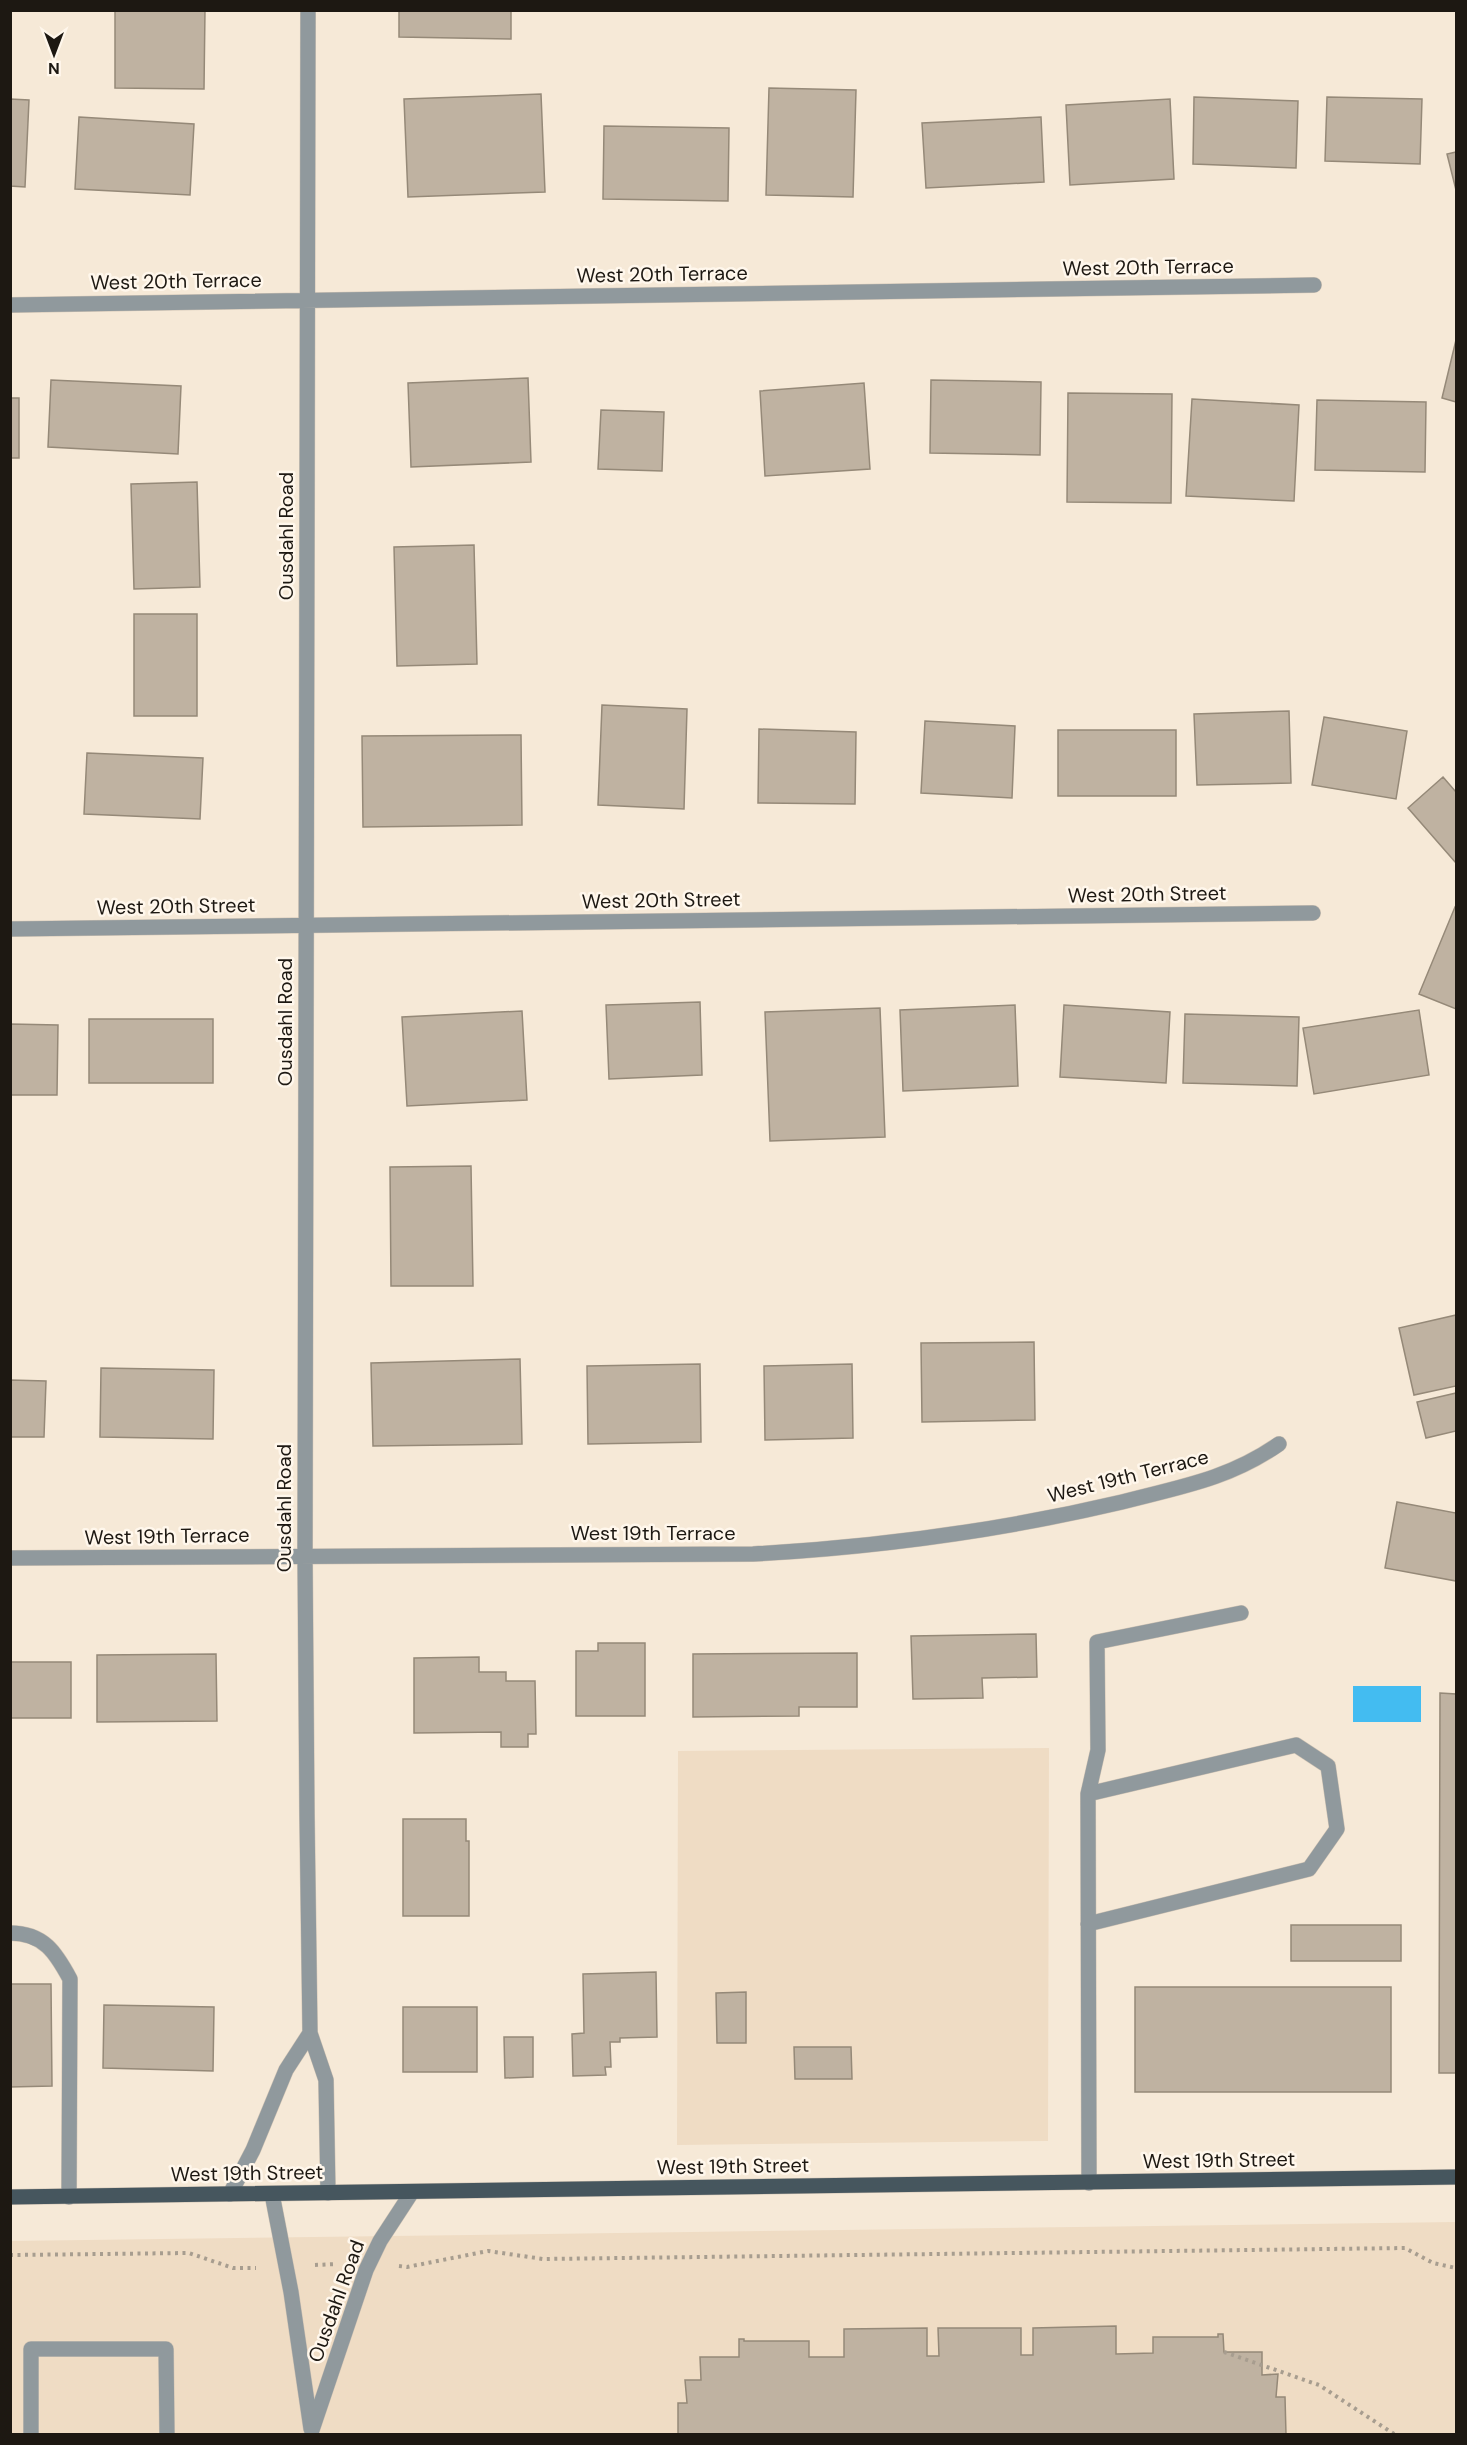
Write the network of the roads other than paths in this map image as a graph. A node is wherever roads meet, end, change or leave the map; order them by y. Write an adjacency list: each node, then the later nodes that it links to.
1 (308, 10): 3 (street, Ousdahl Road)
2 (1314, 285): 3 (street, West 20th Terrace)
3 (308, 300): 4 (street, West 20th Terrace); 6 (street, Ousdahl Road)
4 (10, 305)
5 (1313, 913): 6 (street, West 20th Street)
6 (306, 926): 7 (street, West 20th Street); 9 (street, Ousdahl Road)
7 (10, 929)
8 (1279, 1444): 9 (street, West 19th Terrace)
9 (305, 1556): 10 (street, West 19th Terrace); 15 (street, Ousdahl Road)
10 (10, 1558)
11 (1241, 1613): 12 (street)
12 (1088, 1794): 13 (street); 13 (street)
13 (1088, 1924): 17 (street)
14 (10, 1933): 23 (street)
15 (310, 2033): 19 (street, Ousdahl Road); 20 (street)
16 (1456, 2177): 17 (main road, West 19th Street)
17 (1089, 2183): 18 (main road, West 19th Street)
18 (412, 2192): 19 (main road, West 19th Street); 24 (street, Ousdahl Road)
19 (328, 2193): 21 (main road, West 19th Street)
20 (230, 2194): 21 (main road, West 19th Street); 23 (main road, West 19th Street)
21 (272, 2194): 24 (street, Ousdahl Road)
22 (10, 2197): 23 (main road, West 19th Street)
23 (69, 2197)
24 (312, 2432)
25 (31, 2434): 26 (street)
26 (166, 2434)

